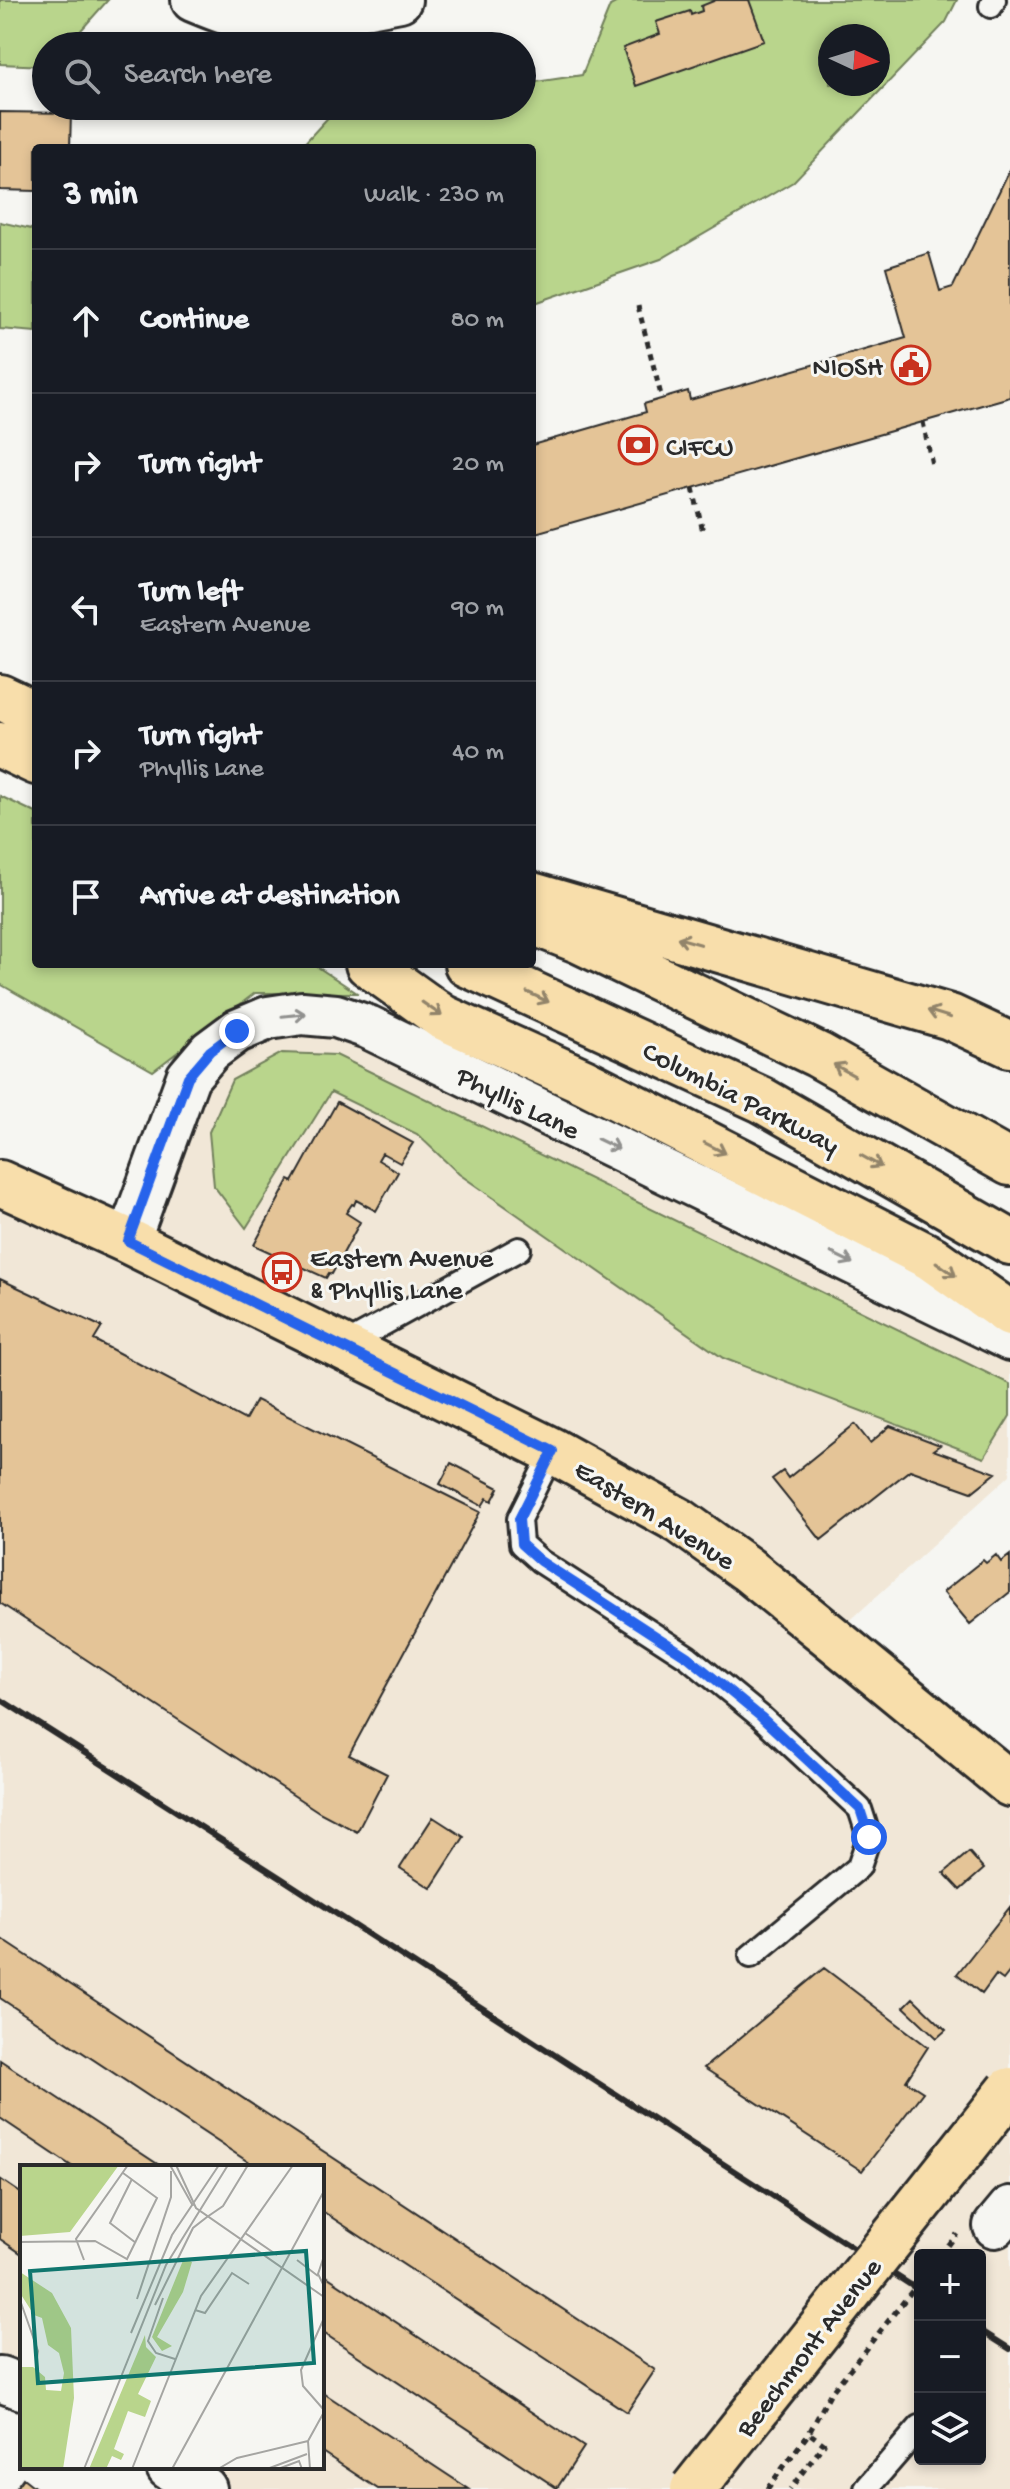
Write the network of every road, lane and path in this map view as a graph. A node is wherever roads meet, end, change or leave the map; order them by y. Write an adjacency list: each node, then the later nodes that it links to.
1 (193, 0): 2 (street)
2 (400, 0)
3 (638, 306): 4 (path)
4 (662, 399)
5 (923, 422): 6 (path)
6 (932, 465)
7 (693, 488): 8 (path)
8 (703, 532)
9 (0, 697): 10 (main road)
10 (32, 712)
11 (0, 745): 12 (main road)
12 (32, 760)
13 (536, 896): 17 (main road, one-way to 13)
14 (536, 924): 18 (main road, one-way to 14)
15 (374, 968): 23 (main road, one-way to 23)
16 (476, 968): 21 (main road, Columbia Parkway, one-way to 21)
17 (1010, 1045)
18 (1010, 1163)
19 (0, 1183): 20 (main road, Eastern Avenue)
20 (128, 1241): 24 (street, Phyllis Lane, one-way to 24); 25 (main road, Eastern Avenue)
21 (1010, 1242)
22 (519, 1249): 25 (lane)
23 (1010, 1314)
24 (1010, 1339)
25 (341, 1347): 26 (main road, Eastern Avenue)
26 (553, 1451): 27 (main road, Eastern Avenue); 28 (lane)
27 (1010, 1784)
28 (751, 1956)
29 (1010, 2090): 37 (main road, Beechmont Avenue, bridge)
30 (914, 2289): 33 (path, bridge)
31 (0, 2379): 32 (street)
32 (20, 2386)
33 (809, 2433): 38 (path, bridge); 39 (path)
34 (914, 2434): 40 (lane)
35 (172, 2469): 36 (street)
36 (204, 2489)
37 (693, 2489)
38 (767, 2489)
39 (790, 2489)
40 (866, 2489)

